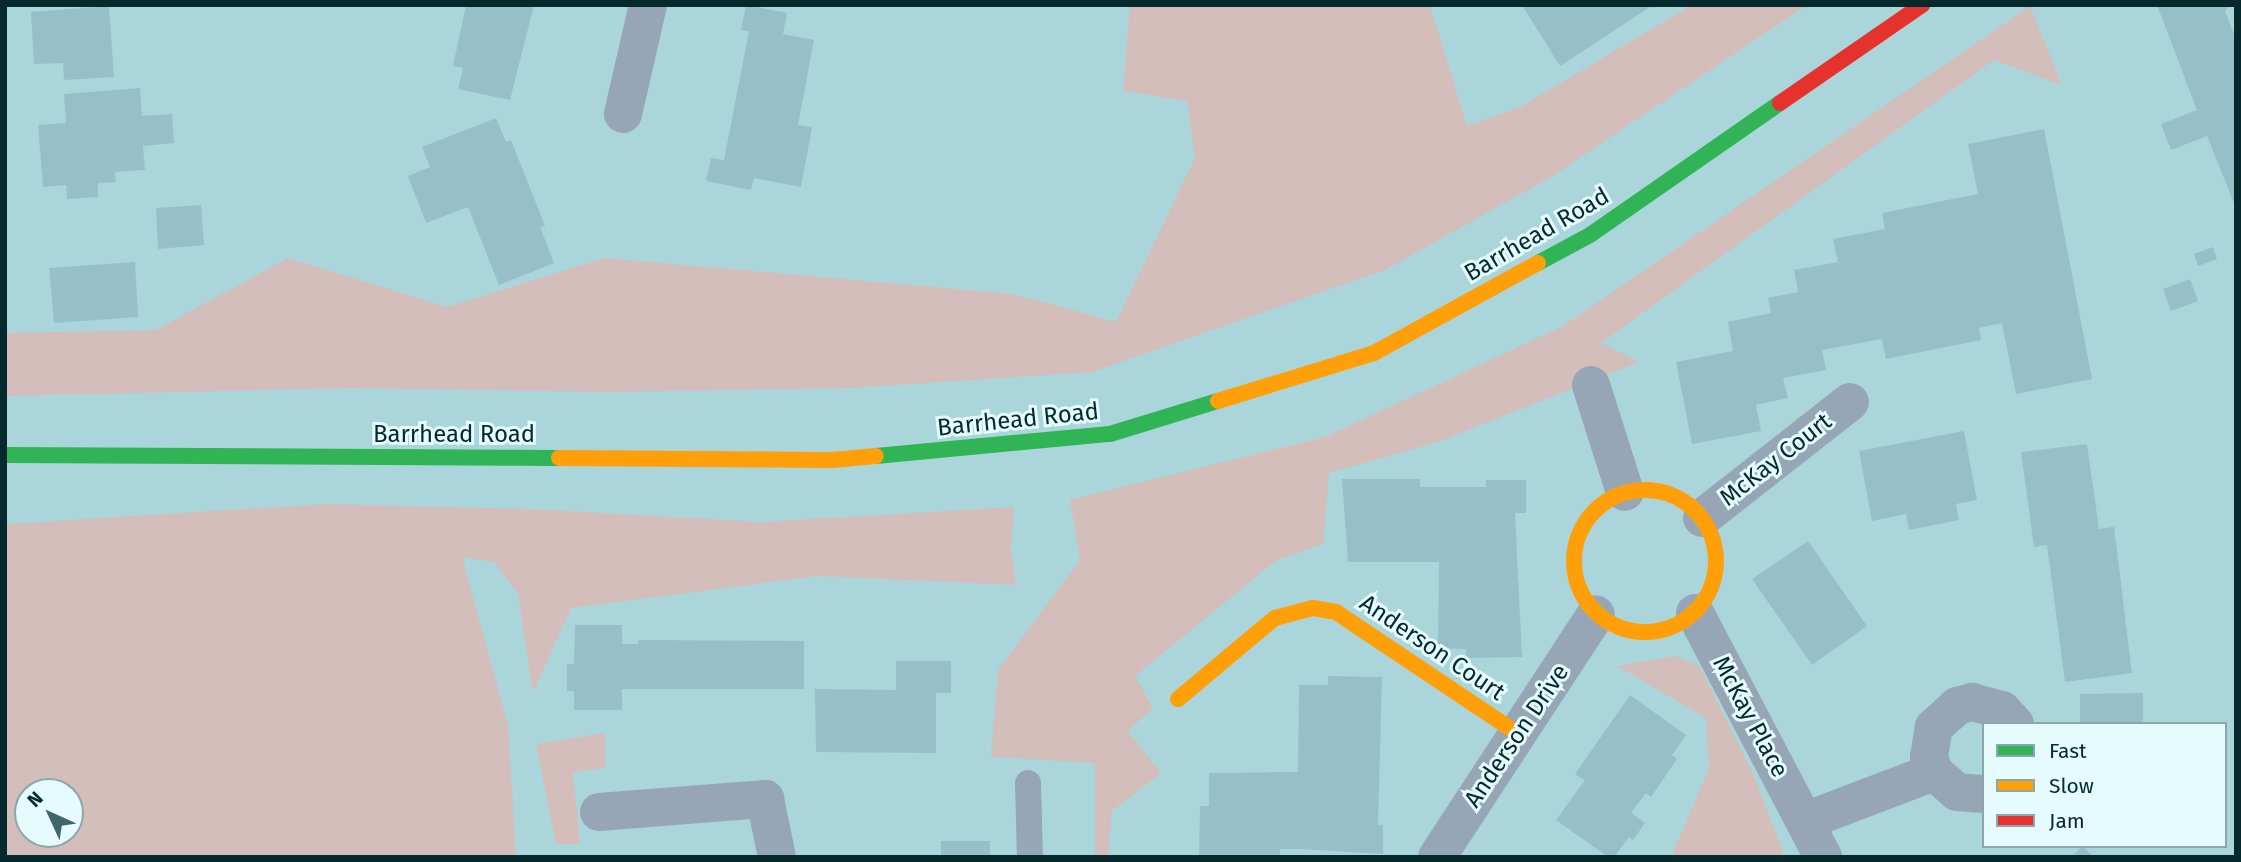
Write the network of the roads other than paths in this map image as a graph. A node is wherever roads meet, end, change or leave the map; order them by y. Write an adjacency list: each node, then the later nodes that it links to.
1 (648, 5): 3 (street)
2 (1918, 6): 6 (street, Barrhead Road)
3 (624, 114)
4 (1591, 385): 7 (street)
5 (1850, 402): 8 (street, McKay Court)
6 (5, 455)
7 (1625, 492): 8 (street); 10 (street)
8 (1702, 518): 9 (street)
9 (1695, 613): 10 (street); 18 (street, McKay Place)
10 (1596, 614): 13 (street, Anderson Drive)
11 (1178, 699): 13 (street, Anderson Court)
12 (2012, 722): 14 (street)
13 (1520, 735): 21 (street, Anderson Drive)
14 (1934, 772): 16 (street); 18 (street)
15 (1028, 783): 20 (lane)
16 (1982, 794)
17 (599, 812): 19 (street)
18 (1805, 821): 22 (street, McKay Place)
19 (777, 857)
20 (1030, 857)
21 (1437, 857)
22 (1823, 857)

